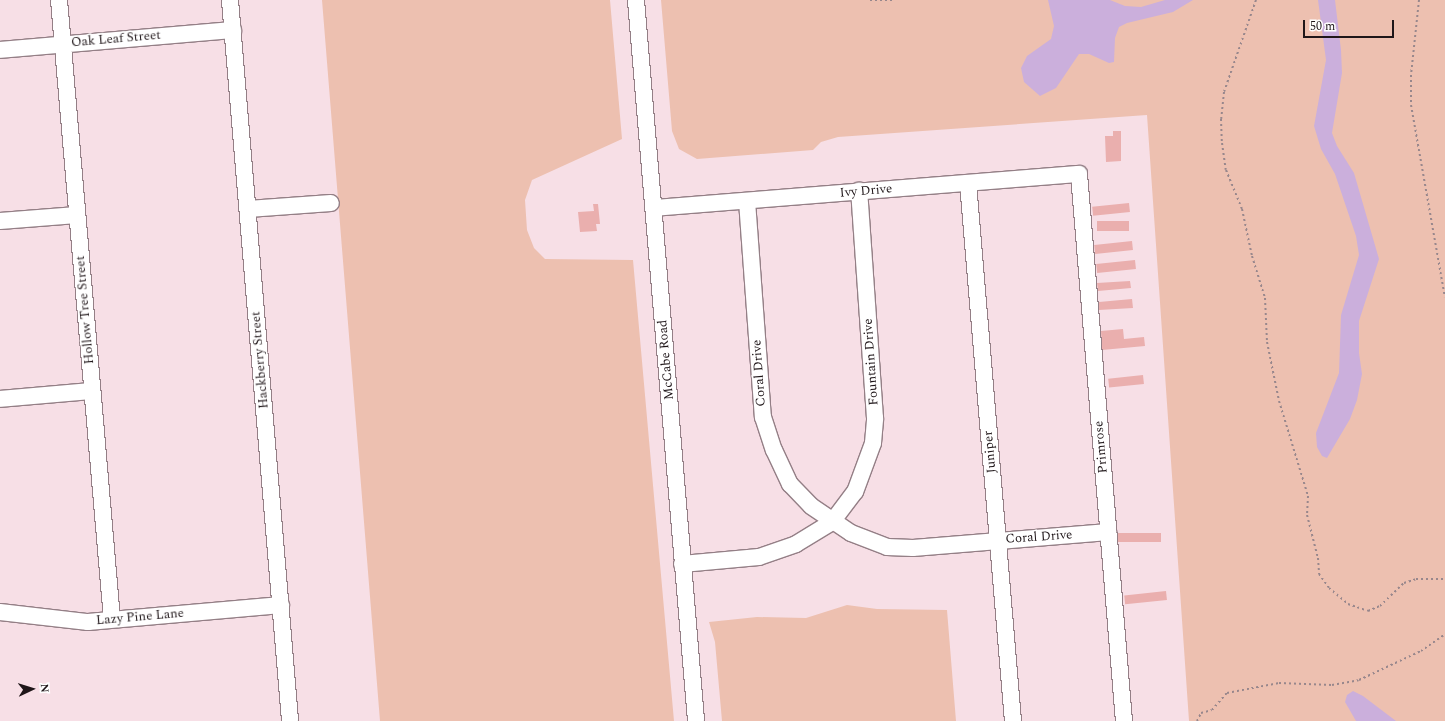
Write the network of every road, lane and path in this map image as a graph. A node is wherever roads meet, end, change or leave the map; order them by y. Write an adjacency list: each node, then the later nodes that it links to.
1 (59, 0): 9 (street, Hollow Tree Street)
2 (230, 0): 8 (street, Hackberry Street)
3 (636, 0): 16 (street, McCabe Road)
4 (870, 0): 5 (path)
5 (894, 0)
6 (1256, 0): 27 (path)
7 (1419, 0): 20 (path)
8 (233, 30): 9 (street, Oak Leaf Street); 17 (street, Hackberry Street)
9 (63, 44): 10 (street, Oak Leaf Street); 18 (street, Hollow Tree Street)
10 (0, 50)
11 (1079, 174): 12 (street, Ivy Drive); 24 (street, Primrose)
12 (968, 183): 13 (street, Ivy Drive); 25 (street, Juniper)
13 (859, 192): 14 (street, Ivy Drive); 23 (street, Fountain Drive)
14 (747, 200): 16 (street, Ivy Drive); 23 (street, Coral Drive)
15 (331, 203): 17 (street)
16 (654, 208): 26 (street, McCabe Road)
17 (248, 209): 28 (street, Hackberry Street)
18 (77, 215): 19 (street); 21 (street, Hollow Tree Street)
19 (0, 221)
20 (1445, 298)
21 (92, 391): 22 (street); 30 (street, Hollow Tree Street)
22 (0, 399)
23 (832, 522): 25 (street, Coral Drive); 26 (street)
24 (1108, 532): 25 (street, Coral Drive); 35 (street, Primrose)
25 (997, 540): 34 (street, Juniper)
26 (682, 564): 33 (street, McCabe Road)
27 (1445, 579)
28 (281, 605): 30 (street, Lazy Pine Lane); 32 (street, Hackberry Street)
29 (0, 612): 30 (street, Lazy Pine Lane)
30 (112, 620)
31 (1445, 634): 36 (path)
32 (290, 721)
33 (696, 721)
34 (1013, 721)
35 (1124, 721)
36 (1197, 721)

